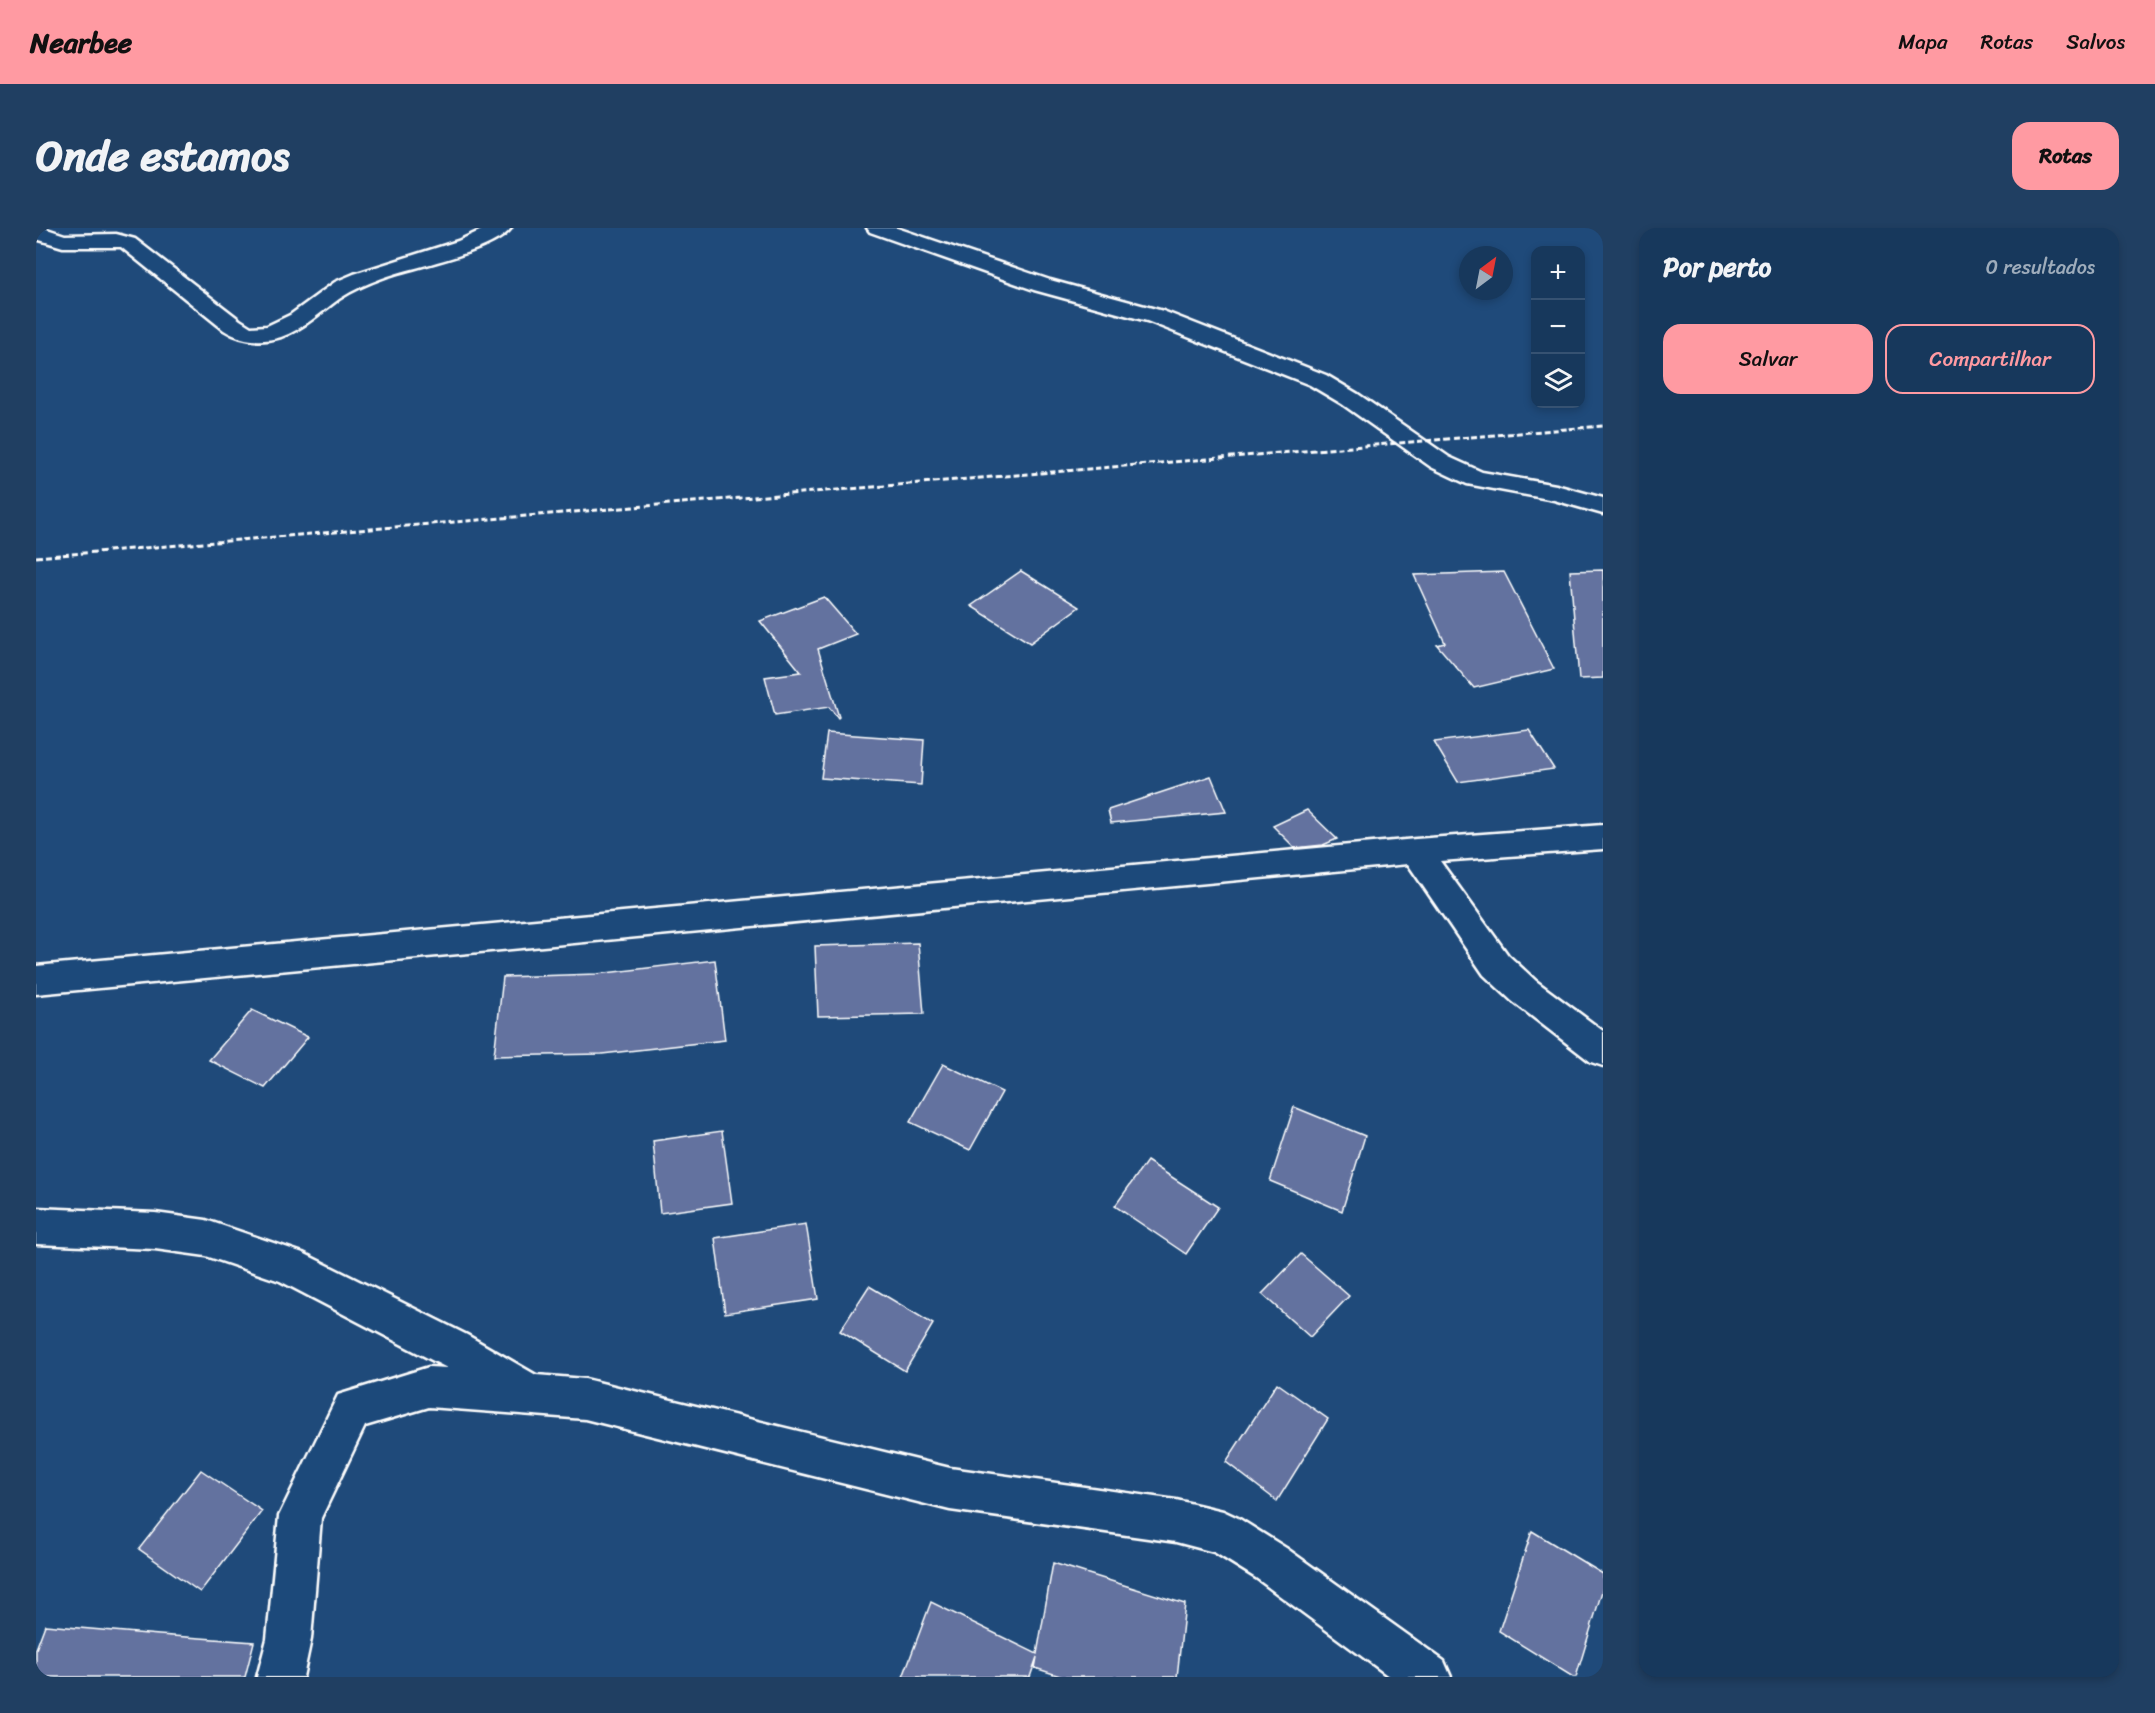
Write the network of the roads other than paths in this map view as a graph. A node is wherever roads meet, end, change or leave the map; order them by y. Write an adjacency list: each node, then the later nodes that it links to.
1 (501, 228): 3 (street)
2 (877, 228): 4 (street)
3 (36, 232)
4 (1603, 506)
5 (1603, 837): 6 (street)
6 (1416, 851): 7 (street); 8 (street)
7 (36, 980)
8 (1603, 1051)
9 (36, 1226): 10 (street)
10 (531, 1395): 11 (street); 12 (street)
11 (280, 1677)
12 (1428, 1677)

